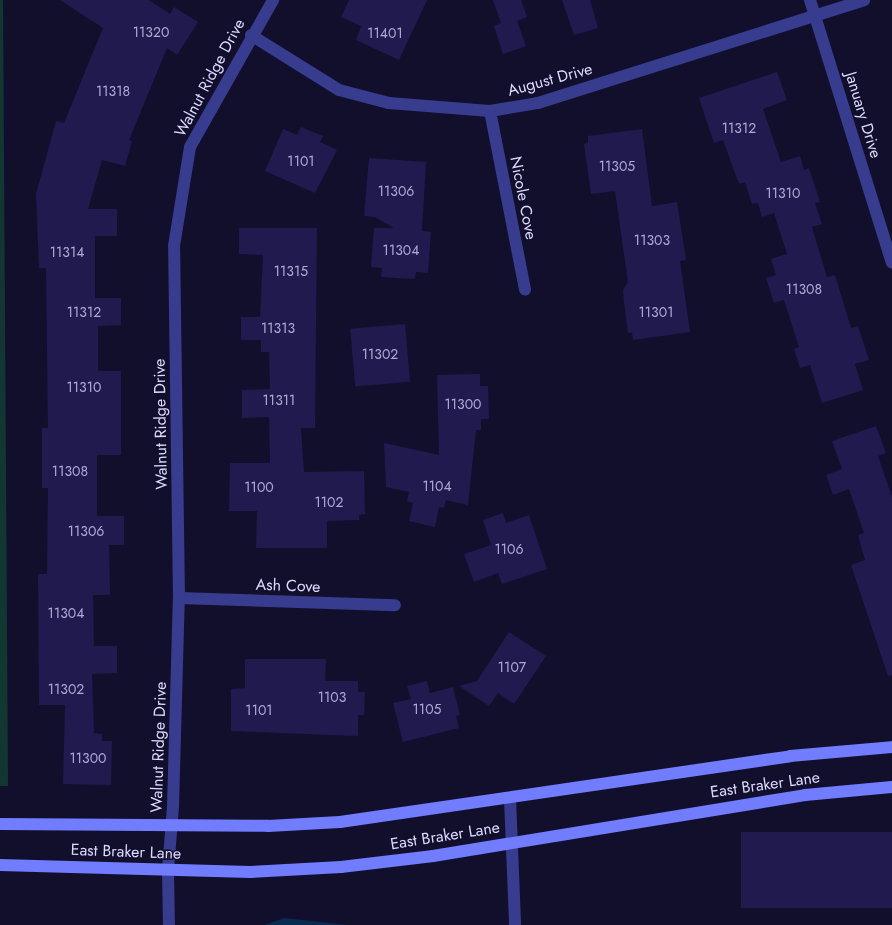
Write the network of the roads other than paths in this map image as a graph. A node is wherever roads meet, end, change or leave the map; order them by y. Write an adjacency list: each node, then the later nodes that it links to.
1 (273, 0): 5 (street, Walnut Ridge Drive)
2 (810, 0): 4 (street, January Drive)
3 (864, 0): 4 (street, August Drive)
4 (815, 17): 6 (street, August Drive); 7 (street, January Drive)
5 (251, 35): 6 (street, August Drive); 9 (street, Walnut Ridge Drive)
6 (490, 111): 8 (street, Nicole Cove)
7 (892, 263)
8 (525, 290)
9 (179, 598): 10 (street, Ash Cove); 15 (street, Walnut Ridge Drive)
10 (395, 605)
11 (892, 747): 13 (main road, East Braker Lane)
12 (892, 787): 16 (main road, East Braker Lane)
13 (510, 798): 15 (main road, East Braker Lane); 16 (street)
14 (0, 824): 15 (main road, East Braker Lane)
15 (172, 826): 18 (street, Walnut Ridge Drive)
16 (513, 842): 18 (main road, East Braker Lane); 20 (street)
17 (0, 865): 18 (main road, East Braker Lane)
18 (168, 870): 19 (street, Walnut Ridge Drive)
19 (169, 925)
20 (515, 925)

